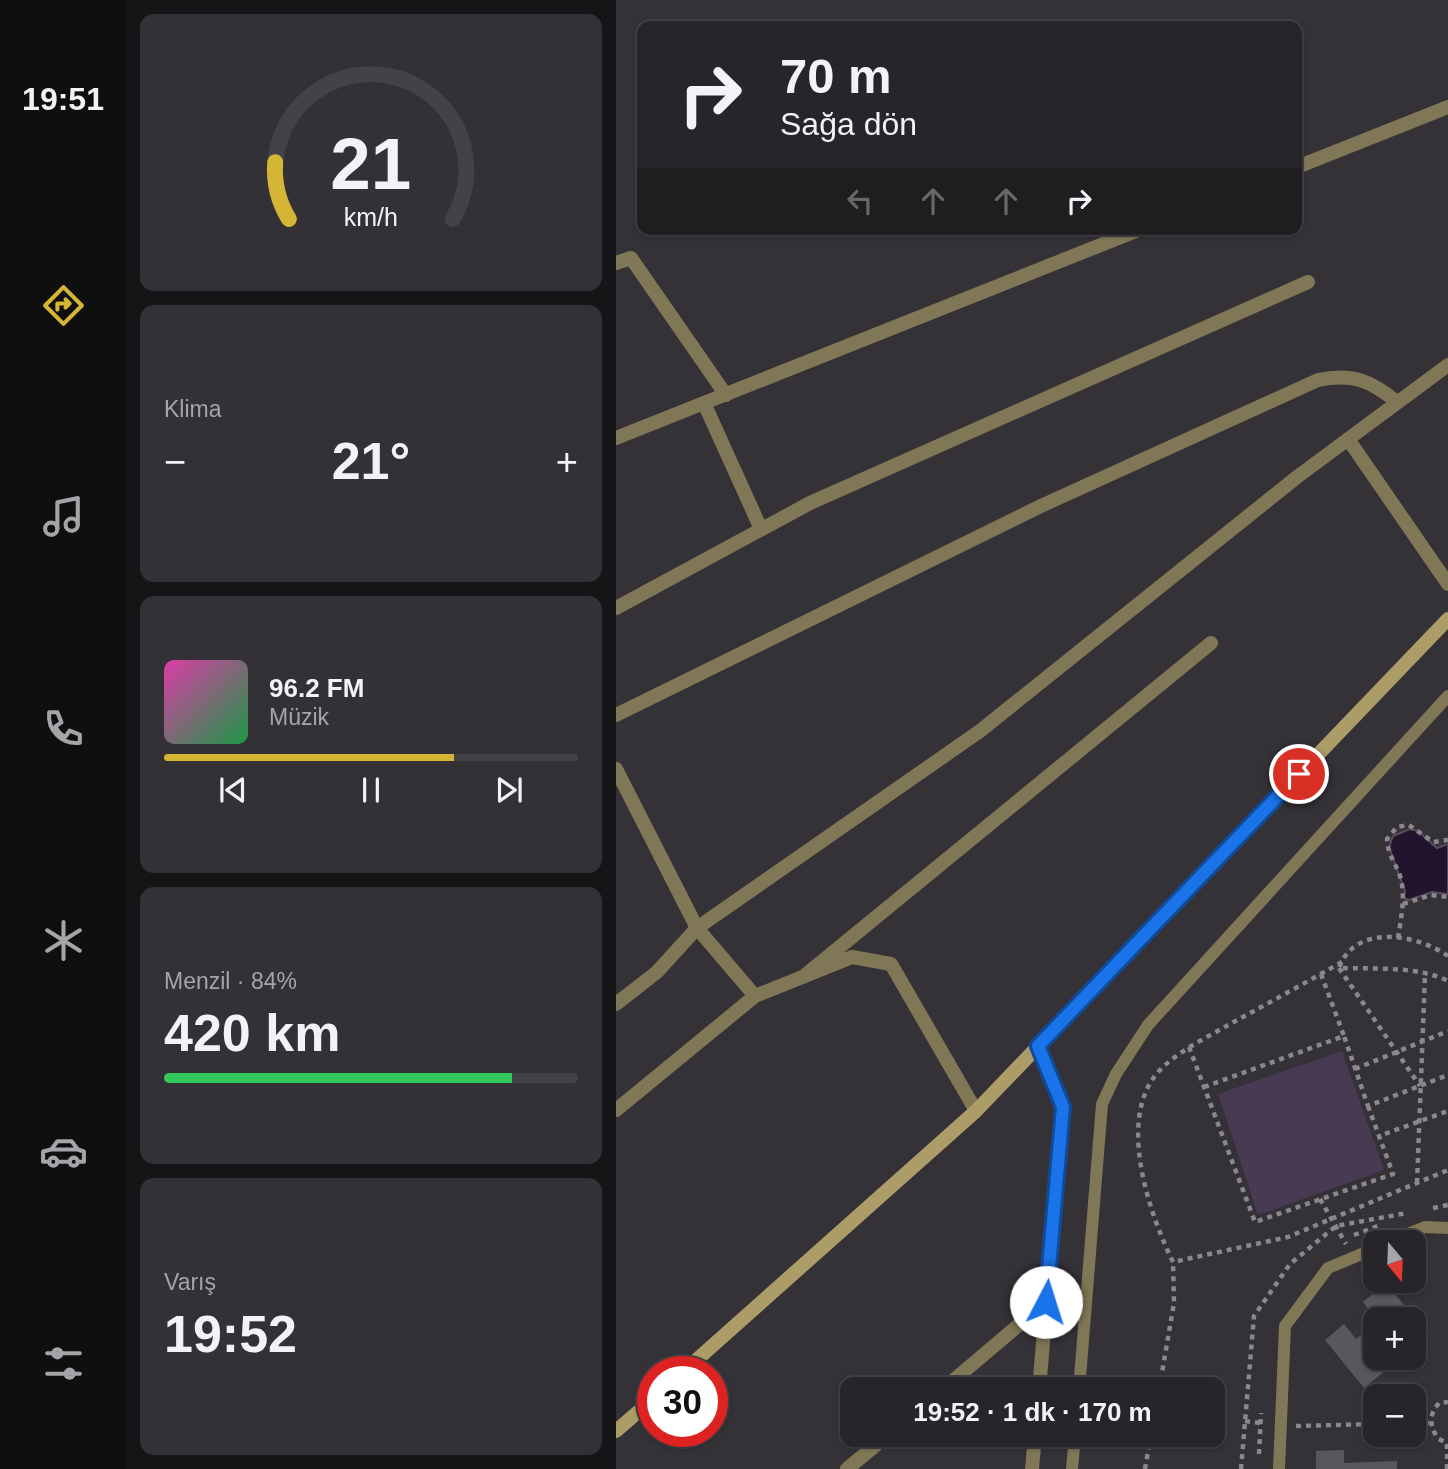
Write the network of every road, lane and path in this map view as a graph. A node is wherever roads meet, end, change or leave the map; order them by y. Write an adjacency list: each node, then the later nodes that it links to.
1 (1448, 107): 2 (street)
2 (1302, 165)
3 (1126, 235): 7 (street)
4 (616, 263): 7 (street)
5 (1308, 282): 12 (street)
6 (1448, 365): 8 (street)
7 (726, 395): 9 (street)
8 (1397, 402): 11 (street); 18 (street)
9 (704, 403): 10 (street); 12 (street)
10 (616, 438)
11 (1348, 439): 13 (street); 23 (street)
12 (761, 529): 14 (street)
13 (1448, 584)
14 (616, 608)
15 (1448, 619): 36 (main road)
16 (1211, 643): 29 (street)
17 (1448, 696): 62 (lane)
18 (616, 715)
19 (616, 769): 23 (street)
20 (1448, 840): 22 (path)
21 (1448, 897): 22 (path)
22 (1403, 904): 24 (path)
23 (697, 928): 31 (street); 32 (street)
24 (1398, 938): 25 (path); 26 (path)
25 (1448, 956)
26 (1340, 965): 27 (path); 28 (path); 38 (path)
27 (1321, 974): 34 (path); 37 (path)
28 (1425, 975): 30 (path); 35 (path)
29 (803, 977): 31 (street); 45 (street)
30 (1448, 981)
31 (755, 996): 44 (street)
32 (616, 1004)
33 (1448, 1031): 35 (path)
34 (1344, 1037): 39 (path); 42 (path)
35 (1423, 1041): 38 (path); 41 (path)
36 (1038, 1046): 45 (main road); 58 (street)
37 (1189, 1047): 42 (path); 57 (path)
38 (1398, 1053): 39 (path); 41 (path)
39 (1355, 1069): 43 (path)
40 (1448, 1075): 41 (path)
41 (1421, 1086): 43 (path); 47 (path)
42 (1204, 1087): 51 (path)
43 (1368, 1106): 48 (path)
44 (616, 1111)
45 (976, 1111): 59 (main road)
46 (1448, 1111): 47 (path)
47 (1420, 1121): 48 (path); 50 (path)
48 (1379, 1136): 51 (path)
49 (1448, 1170): 50 (path)
50 (1417, 1183): 52 (path)
51 (1320, 1199): 52 (path)
52 (1332, 1219): 56 (path); 57 (path)
53 (1448, 1228): 54 (lane)
54 (1417, 1230)
55 (1363, 1253): 56 (lane)
56 (1353, 1257): 71 (lane)
57 (1173, 1262): 63 (path)
58 (1046, 1302): 60 (street); 61 (street)
59 (701, 1356)
60 (957, 1377)
61 (1040, 1377)
62 (1080, 1377)
63 (1161, 1377)
64 (1448, 1402): 69 (path)
65 (637, 1413): 72 (main road)
66 (1245, 1420): 67 (path)
67 (1260, 1423)
68 (1426, 1423): 69 (path)
69 (1430, 1423): 73 (path)
70 (1363, 1424): 71 (path)
71 (1281, 1426): 82 (lane)
72 (616, 1432)
73 (1448, 1443): 83 (path)
74 (874, 1447): 78 (street)
75 (1034, 1447): 79 (street)
76 (1074, 1447): 80 (lane)
77 (1149, 1447): 81 (path)
78 (848, 1469)
79 (1032, 1469)
80 (1072, 1469)
81 (1145, 1469)
82 (1279, 1469)
83 (1447, 1469)

